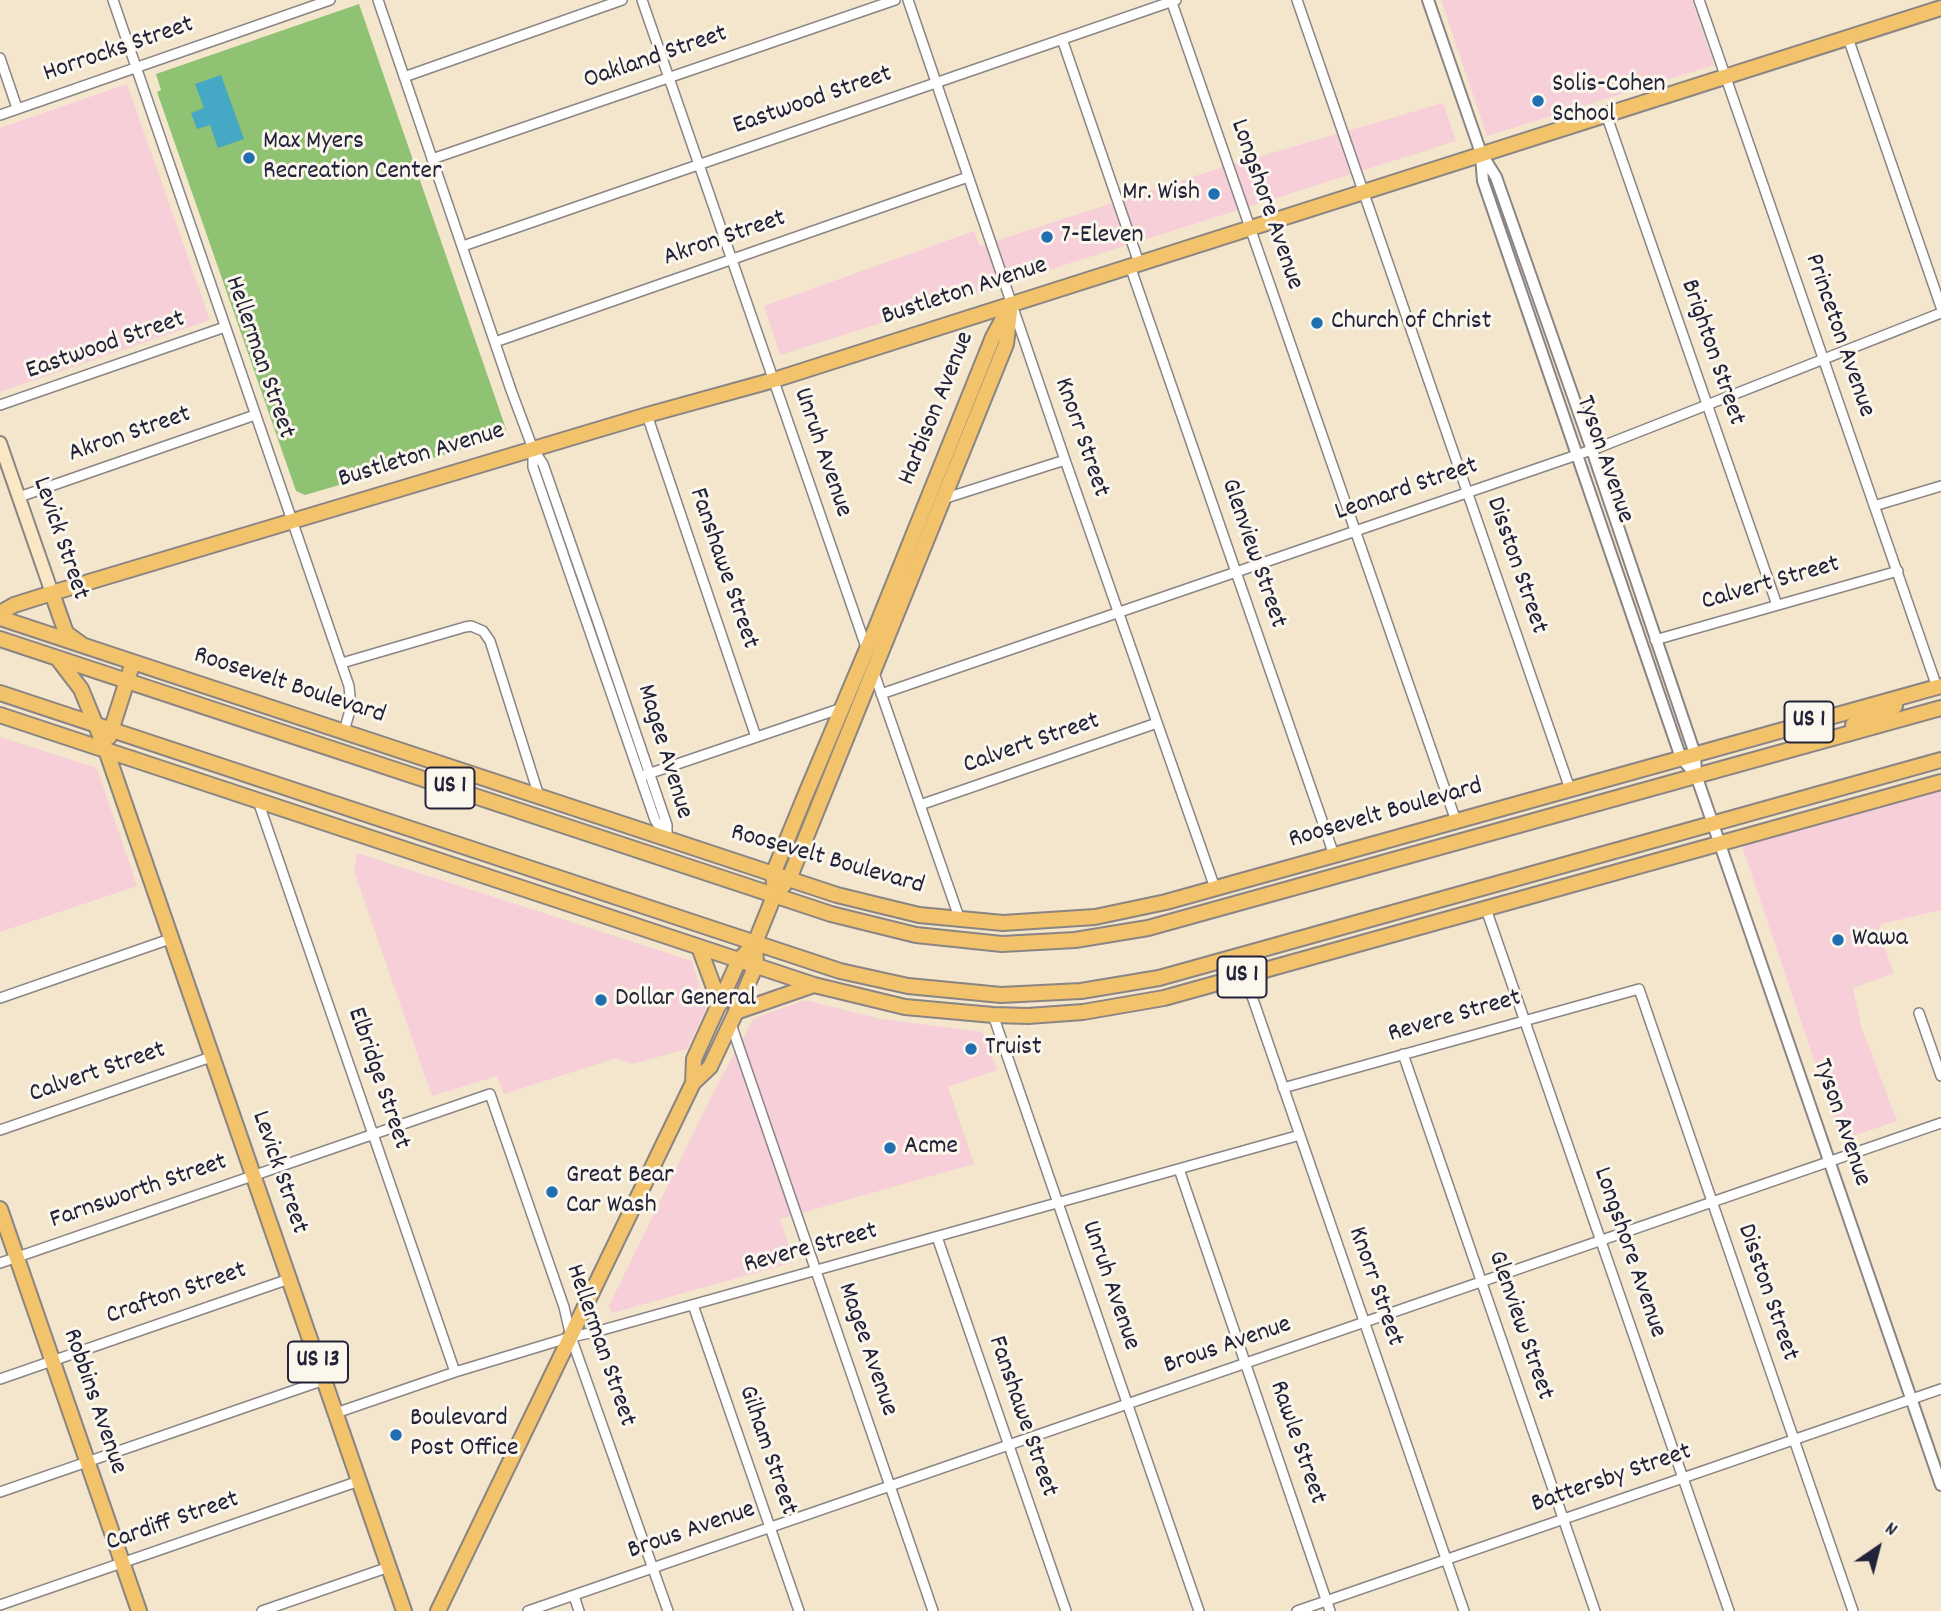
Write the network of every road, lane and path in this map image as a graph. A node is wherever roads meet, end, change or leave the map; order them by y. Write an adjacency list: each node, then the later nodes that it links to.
1 (113, 0): 16 (street, Hellerman Street)
2 (330, 0): 16 (street, Horrocks Street)
3 (378, 0): 18 (street, Magee Avenue)
4 (622, 0): 18 (street)
5 (642, 0): 17 (street, Unruh Avenue)
6 (895, 0): 17 (street, Oakland Street)
7 (908, 0): 20 (street, Knorr Street)
8 (1297, 0): 28 (street, Disston Street)
9 (1428, 0): 24 (street, Tyson Avenue)
10 (1699, 0): 19 (street, Princeton Avenue)
11 (1173, 1): 14 (street, Eastwood Street); 29 (street, Longshore Avenue)
12 (1941, 8): 13 (main road, Bustleton Avenue)
13 (1848, 38): 19 (main road, Bustleton Avenue); 34 (street)
14 (1062, 39): 20 (street, Eastwood Street); 32 (street, Glenview Street)
15 (0, 58): 21 (street)
16 (136, 67): 21 (street, Horrocks Street); 35 (street, Hellerman Street)
17 (669, 76): 25 (street, Oakland Street); 26 (street, Unruh Avenue)
18 (404, 77): 25 (street, Magee Avenue)
19 (1725, 77): 22 (main road, Bustleton Avenue); 37 (street, Princeton Avenue)
20 (936, 83): 26 (street, Eastwood Street); 27 (street, Knorr Street)
21 (18, 108): 23 (street, Horrocks Street)
22 (1606, 114): 24 (main road, Bustleton Avenue); 40 (street, Brighton Street)
23 (0, 115)
24 (1481, 153): 28 (main road, Bustleton Avenue); 45 (street, Tyson Avenue); 46 (street, Tyson Avenue)
25 (432, 159): 30 (street, Magee Avenue)
26 (699, 164): 30 (street, Eastwood Street); 31 (street, Unruh Avenue)
27 (968, 177): 31 (street, Akron Street); 33 (street, Knorr Street)
28 (1363, 192): 29 (main road, Bustleton Avenue); 49 (street, Disston Street)
29 (1251, 228): 32 (main road, Bustleton Avenue); 55 (street, Longshore Avenue)
30 (463, 246): 36 (street, Magee Avenue)
31 (731, 261): 36 (street, Akron Street); 38 (street, Unruh Avenue)
32 (1134, 265): 33 (main road, Bustleton Avenue); 57 (street, Glenview Street)
33 (1012, 304): 38 (main road, Bustleton Avenue); 47 (street, Knorr Street); 51 (main road, Harbison Avenue); 52 (main road, Harbison Avenue)
34 (1941, 310): 37 (street, Leonard Street)
35 (225, 327): 39 (street, Eastwood Street); 41 (street, Hellerman Street)
36 (495, 342): 44 (street, Magee Avenue)
37 (1824, 359): 40 (street, Leonard Street); 53 (street, Princeton Avenue)
38 (774, 380): 42 (main road, Bustleton Avenue); 69 (street, Unruh Avenue)
39 (0, 405)
40 (1707, 406): 45 (street, Leonard Street); 59 (street, Brighton Street)
41 (255, 415): 50 (street, Akron Street); 54 (street, Hellerman Street)
42 (647, 415): 44 (main road, Bustleton Avenue); 85 (street, Fanshawe Street)
43 (0, 443): 50 (main road, Levick Street)
44 (533, 449): 54 (main road, Bustleton Avenue); 64 (street, Magee Avenue); 65 (street, Magee Avenue)
45 (1592, 450): 46 (street, Leonard Street); 60 (street, Tyson Avenue)
46 (1577, 455): 49 (street, Leonard Street); 62 (street, Tyson Avenue)
47 (1065, 460): 51 (street); 61 (street, Knorr Street)
48 (1941, 486): 53 (street)
49 (1467, 492): 55 (street, Leonard Street); 96 (street, Disston Street)
50 (19, 497): 58 (main road, Levick Street)
51 (941, 500): 52 (street); 73 (main road, Harbison Avenue)
52 (925, 505): 69 (main road, Harbison Avenue)
53 (1874, 506): 56 (street, Princeton Avenue)
54 (292, 522): 58 (main road, Bustleton Avenue); 72 (street, Hellerman Street)
55 (1356, 531): 57 (street, Leonard Street); 102 (street, Longshore Avenue)
56 (1898, 571): 59 (street, Calvert Street); 75 (street, Princeton Avenue)
57 (1237, 573): 61 (street, Leonard Street); 106 (street, Glenview Street)
58 (52, 593): 63 (main road, Bustleton Avenue); 68 (main road, Levick Street)
59 (1777, 605): 67 (street, Calvert Street)
60 (1644, 609): 62 (street); 67 (street, Tyson Avenue)
61 (1118, 613): 77 (street, Leonard Street); 81 (street, Knorr Street)
62 (1632, 613): 89 (street, Tyson Avenue)
63 (0, 615): 68 (main road, Roosevelt Boulevard / US 1)
64 (598, 622): 65 (street); 92 (street, Magee Avenue)
65 (588, 626): 94 (street, Magee Avenue)
66 (0, 639): 70 (main road, Roosevelt Boulevard / US 1)
67 (1655, 640): 89 (street, Tyson Avenue)
68 (81, 644): 71 (main road, Roosevelt Boulevard / US 1)
69 (866, 649): 73 (street, Unruh Avenue); 78 (main road, Harbison Avenue)
70 (57, 658): 74 (main road, Roosevelt Boulevard / US 1); 82 (main road, Levick Street / US 13)
71 (133, 662): 74 (main road, Levick Street / US 13); 84 (main road, Roosevelt Boulevard / US 1)
72 (342, 663): 84 (street, Hellerman Street); 97 (street)
73 (874, 670): 77 (street, Unruh Avenue); 109 (main road, Harbison Avenue)
74 (126, 681): 83 (main road, Levick Street / US 13); 88 (main road, Roosevelt Boulevard / US 1)
75 (1939, 686): 86 (main road); 89 (main road, Roosevelt Boulevard / US 1)
76 (0, 693): 82 (main road, US 1)
77 (881, 694): 99 (street, Unruh Avenue)
78 (842, 708): 85 (street); 108 (main road, Harbison Avenue)
79 (1941, 708): 86 (main road, Roosevelt Boulevard / US 1)
80 (0, 715): 87 (main road, US 1)
81 (1157, 723): 99 (street, Calvert Street); 110 (street, Knorr Street)
82 (94, 724): 83 (main road, US 1); 87 (main road, Levick Street / US 13)
83 (110, 730): 87 (main road, Levick Street / US 13); 101 (main road, US 1)
84 (344, 731): 90 (main road, Roosevelt Boulevard / US 1)
85 (756, 737): 92 (street)
86 (1812, 743): 93 (main road, Roosevelt Boulevard / US 1)
87 (106, 750): 98 (main road, US 1); 115 (main road, Levick Street / US 13)
88 (350, 755): 90 (main road); 111 (main road, Roosevelt Boulevard / US 1)
89 (1688, 756): 93 (street, Tyson Avenue); 96 (main road, Roosevelt Boulevard / US 1)
90 (431, 760): 97 (main road, Roosevelt Boulevard / US 1)
91 (1941, 760): 103 (main road, US 1)
92 (650, 774): 94 (street); 104 (street, Magee Avenue)
93 (1696, 775): 103 (street, Tyson Avenue); 111 (main road, Roosevelt Boulevard / US 1)
94 (640, 777): 104 (street, Magee Avenue)
95 (1941, 782): 105 (main road, US 1)
96 (1570, 789): 102 (main road, Roosevelt Boulevard / US 1)
97 (540, 796): 104 (main road, Roosevelt Boulevard / US 1)
98 (258, 801): 100 (main road, US 1); 137 (street, Elbridge Street)
99 (920, 805): 114 (street, Unruh Avenue)
100 (293, 812): 101 (main road); 113 (main road, US 1)
101 (385, 820): 107 (main road, US 1)
102 (1456, 821): 106 (main road, Roosevelt Boulevard / US 1)
103 (1713, 824): 105 (street, Tyson Avenue); 116 (main road, US 1)
104 (667, 838): 108 (main road, Roosevelt Boulevard / US 1)
105 (1720, 844): 112 (main road, US 1); 139 (street, Tyson Avenue)
106 (1334, 855): 110 (main road, Roosevelt Boulevard / US 1)
107 (535, 870): 113 (main road); 116 (main road, US 1)
108 (774, 874): 109 (main road, Roosevelt Boulevard / US 1); 111 (main road, Harbison Avenue)
109 (789, 879): 111 (main road, Harbison Avenue); 114 (main road, Roosevelt Boulevard / US 1)
110 (1215, 888): 114 (main road, Roosevelt Boulevard / US 1)
111 (774, 895): 116 (main road, Harbison Avenue)
112 (1486, 909): 120 (main road, US 1); 128 (street, Longshore Avenue)
113 (613, 918): 117 (main road, US 1)
114 (960, 920)
115 (170, 940): 123 (street); 130 (main road, Levick Street / US 13)
116 (755, 943): 118 (main road, Harbison Avenue); 119 (main road, Harbison Avenue)
117 (699, 947): 118 (main road, US 1); 124 (main road)
118 (739, 960): 119 (main road, US 1); 124 (main road, Harbison Avenue)
119 (756, 965): 121 (main road, US 1); 127 (main road, Harbison Avenue)
120 (1245, 976): 126 (main road, US 1); 133 (street, Knorr Street)
121 (814, 985): 126 (main road, US 1); 127 (main road)
122 (1639, 989): 128 (street, Revere Street); 142 (street, Disston Street)
123 (0, 998)
124 (720, 1004): 132 (main road, Harbison Avenue)
125 (1919, 1013): 131 (street)
126 (993, 1015): 143 (street, Unruh Avenue)
127 (734, 1018): 132 (main road, Harbison Avenue); 149 (street, Magee Avenue)
128 (1525, 1020): 129 (street, Revere Street); 146 (street, Longshore Avenue)
129 (1403, 1054): 133 (street, Revere Street); 151 (street, Glenview Street)
130 (211, 1057): 136 (street, Calvert Street); 141 (main road, Levick Street / US 13)
131 (1941, 1076)
132 (693, 1083): 154 (main road, Harbison Avenue)
133 (1283, 1088): 138 (street, Knorr Street)
134 (490, 1094): 137 (street, Farnsworth Street); 154 (street, Hellerman Street)
135 (1941, 1123): 139 (street, Brous Avenue)
136 (0, 1130)
137 (373, 1134): 141 (street, Farnsworth Street); 157 (street, Elbridge Street)
138 (1300, 1135): 140 (street, Revere Street); 153 (street, Knorr Street)
139 (1829, 1162): 142 (street, Brous Avenue); 161 (street, Tyson Avenue)
140 (1179, 1169): 143 (street, Revere Street); 156 (street, Rawle Street)
141 (254, 1176): 147 (street, Farnsworth Street); 150 (main road, Levick Street / US 13)
142 (1712, 1202): 146 (street, Brous Avenue); 164 (street, Disston Street)
143 (1058, 1203): 145 (street, Revere Street); 162 (street, Unruh Avenue)
144 (0, 1209): 147 (main road, Robbins Avenue)
145 (937, 1237): 149 (street, Revere Street); 165 (street, Fanshawe Street)
146 (1601, 1241): 151 (street, Brous Avenue); 167 (street, Longshore Avenue)
147 (17, 1258): 148 (street, Farnsworth Street); 155 (main road, Robbins Avenue)
148 (0, 1264)
149 (816, 1270): 152 (street, Revere Street); 170 (street, Magee Avenue)
150 (289, 1279): 155 (street, Crafton Street); 159 (main road, Levick Street / US 13)
151 (1482, 1282): 153 (street, Brous Avenue); 172 (street, Glenview Street)
152 (694, 1305): 154 (street, Revere Street); 173 (street, Gilham Street)
153 (1364, 1323): 156 (street, Brous Avenue); 174 (street, Knorr Street)
154 (571, 1337): 157 (street, Revere Street); 177 (street, Hellerman Street); 184 (main road, Harbison Avenue)
155 (52, 1361): 158 (street, Crafton Street); 166 (main road, Robbins Avenue)
156 (1247, 1363): 162 (street, Brous Avenue); 179 (street, Rawle Street)
157 (455, 1372): 163 (street, Revere Street)
158 (0, 1379)
159 (324, 1380): 163 (main road, Levick Street / US 13); 166 (street)
160 (1941, 1389): 161 (street, Battersby Street)
161 (1911, 1399): 164 (street, Battersby Street); 169 (street, Tyson Avenue)
162 (1127, 1404): 165 (street, Brous Avenue); 191 (street, Unruh Avenue)
163 (336, 1413): 168 (main road, Levick Street / US 13)
164 (1794, 1439): 167 (street, Battersby Street); 197 (street, Disston Street)
165 (1009, 1445): 170 (street, Brous Avenue); 190 (street, Fanshawe Street)
166 (87, 1462): 171 (street); 175 (main road, Robbins Avenue)
167 (1683, 1478): 172 (street, Battersby Street); 196 (street, Longshore Avenue)
168 (359, 1481): 175 (street, Cardiff Street); 176 (main road, Levick Street / US 13)
169 (1941, 1485)
170 (890, 1486): 173 (street, Brous Avenue); 189 (street, Magee Avenue)
171 (0, 1492)
172 (1563, 1519): 174 (street, Battersby Street); 195 (street, Glenview Street)
173 (770, 1528): 177 (street, Brous Avenue); 188 (street, Gilham Street)
174 (1446, 1560): 179 (street, Battersby Street); 194 (street, Knorr Street)
175 (122, 1563): 180 (street, Cardiff Street); 181 (main road, Robbins Avenue)
176 (389, 1567): 182 (street); 183 (main road, Levick Street / US 13)
177 (654, 1568): 178 (street, Brous Avenue); 187 (street, Hellerman Street)
178 (574, 1596): 185 (street, Brous Avenue); 186 (street)
179 (1326, 1601): 192 (street, Battersby Street); 193 (street, Rawle Street)
180 (0, 1605)
181 (139, 1611)
182 (262, 1611)
183 (404, 1611)
184 (438, 1611)
185 (528, 1611)
186 (579, 1611)
187 (668, 1611)
188 (799, 1611)
189 (933, 1611)
190 (1066, 1611)
191 (1199, 1611)
192 (1297, 1611)
193 (1330, 1611)
194 (1464, 1611)
195 (1595, 1611)
196 (1729, 1611)
197 (1853, 1611)

